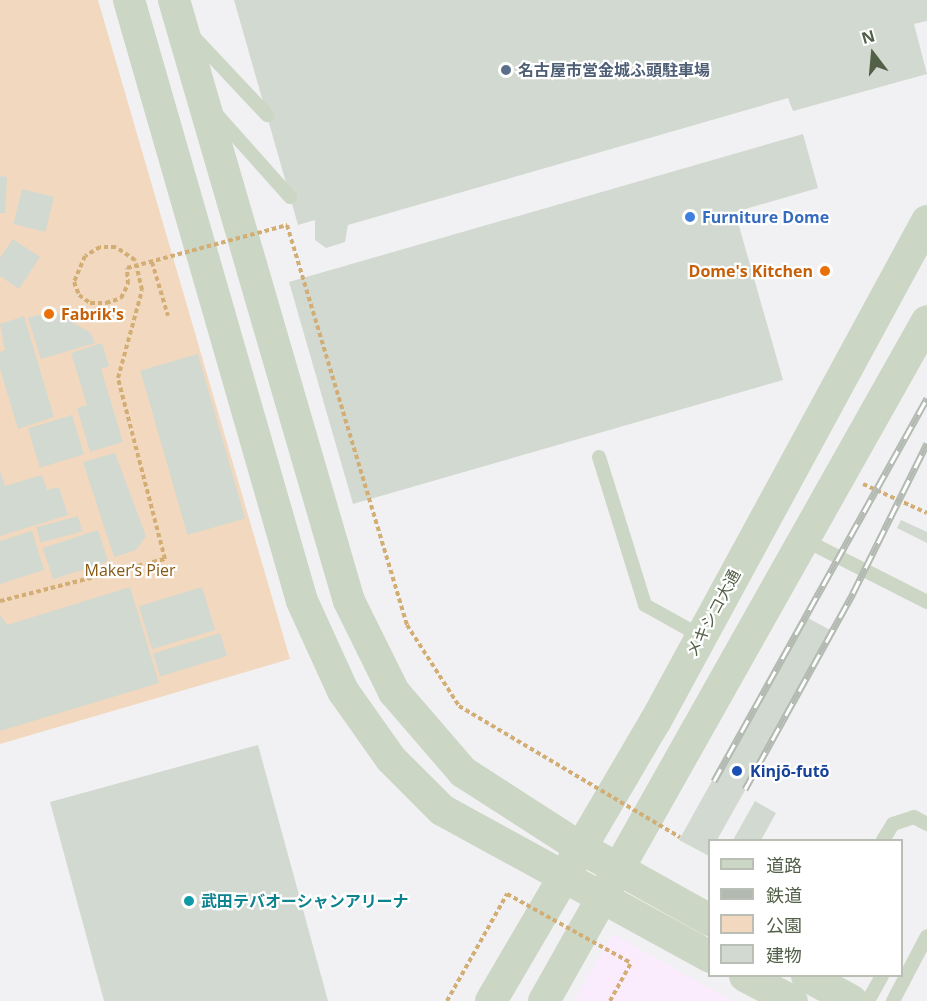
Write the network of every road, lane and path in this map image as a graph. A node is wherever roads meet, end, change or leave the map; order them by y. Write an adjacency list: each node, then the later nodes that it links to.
1 (129, 0): 22 (street)
2 (177, 11): 3 (street); 4 (lane)
3 (201, 98): 5 (lane); 20 (street)
4 (267, 115)
5 (290, 197)
6 (927, 221): 16 (street, メキシコ大通)
7 (152, 262): 8 (path); 14 (path, bridge); 18 (path, bridge)
8 (168, 316)
9 (927, 321): 13 (street)
10 (599, 457): 16 (lane)
11 (859, 483): 12 (path)
12 (927, 513)
13 (801, 538): 15 (lane); 21 (street)
14 (0, 601)
15 (927, 602)
16 (701, 636): 20 (street, メキシコ大通)
17 (927, 824): 19 (lane)
18 (681, 837)
19 (884, 839)
20 (581, 848): 21 (street); 22 (street, メキシコ大通)
21 (618, 869): 23 (street); 24 (street)
22 (560, 879): 23 (street); 31 (street, メキシコ大通)
23 (598, 897): 26 (street); 32 (street)
24 (708, 919)
25 (927, 936): 37 (lane)
26 (708, 956)
27 (749, 977): 34 (street)
28 (810, 977): 35 (street)
29 (881, 977): 36 (lane)
30 (447, 1001): 33 (path, bridge)
31 (491, 1001)
32 (543, 1001)
33 (610, 1001)
34 (792, 1001)
35 (852, 1001)
36 (868, 1001)
37 (893, 1001)

